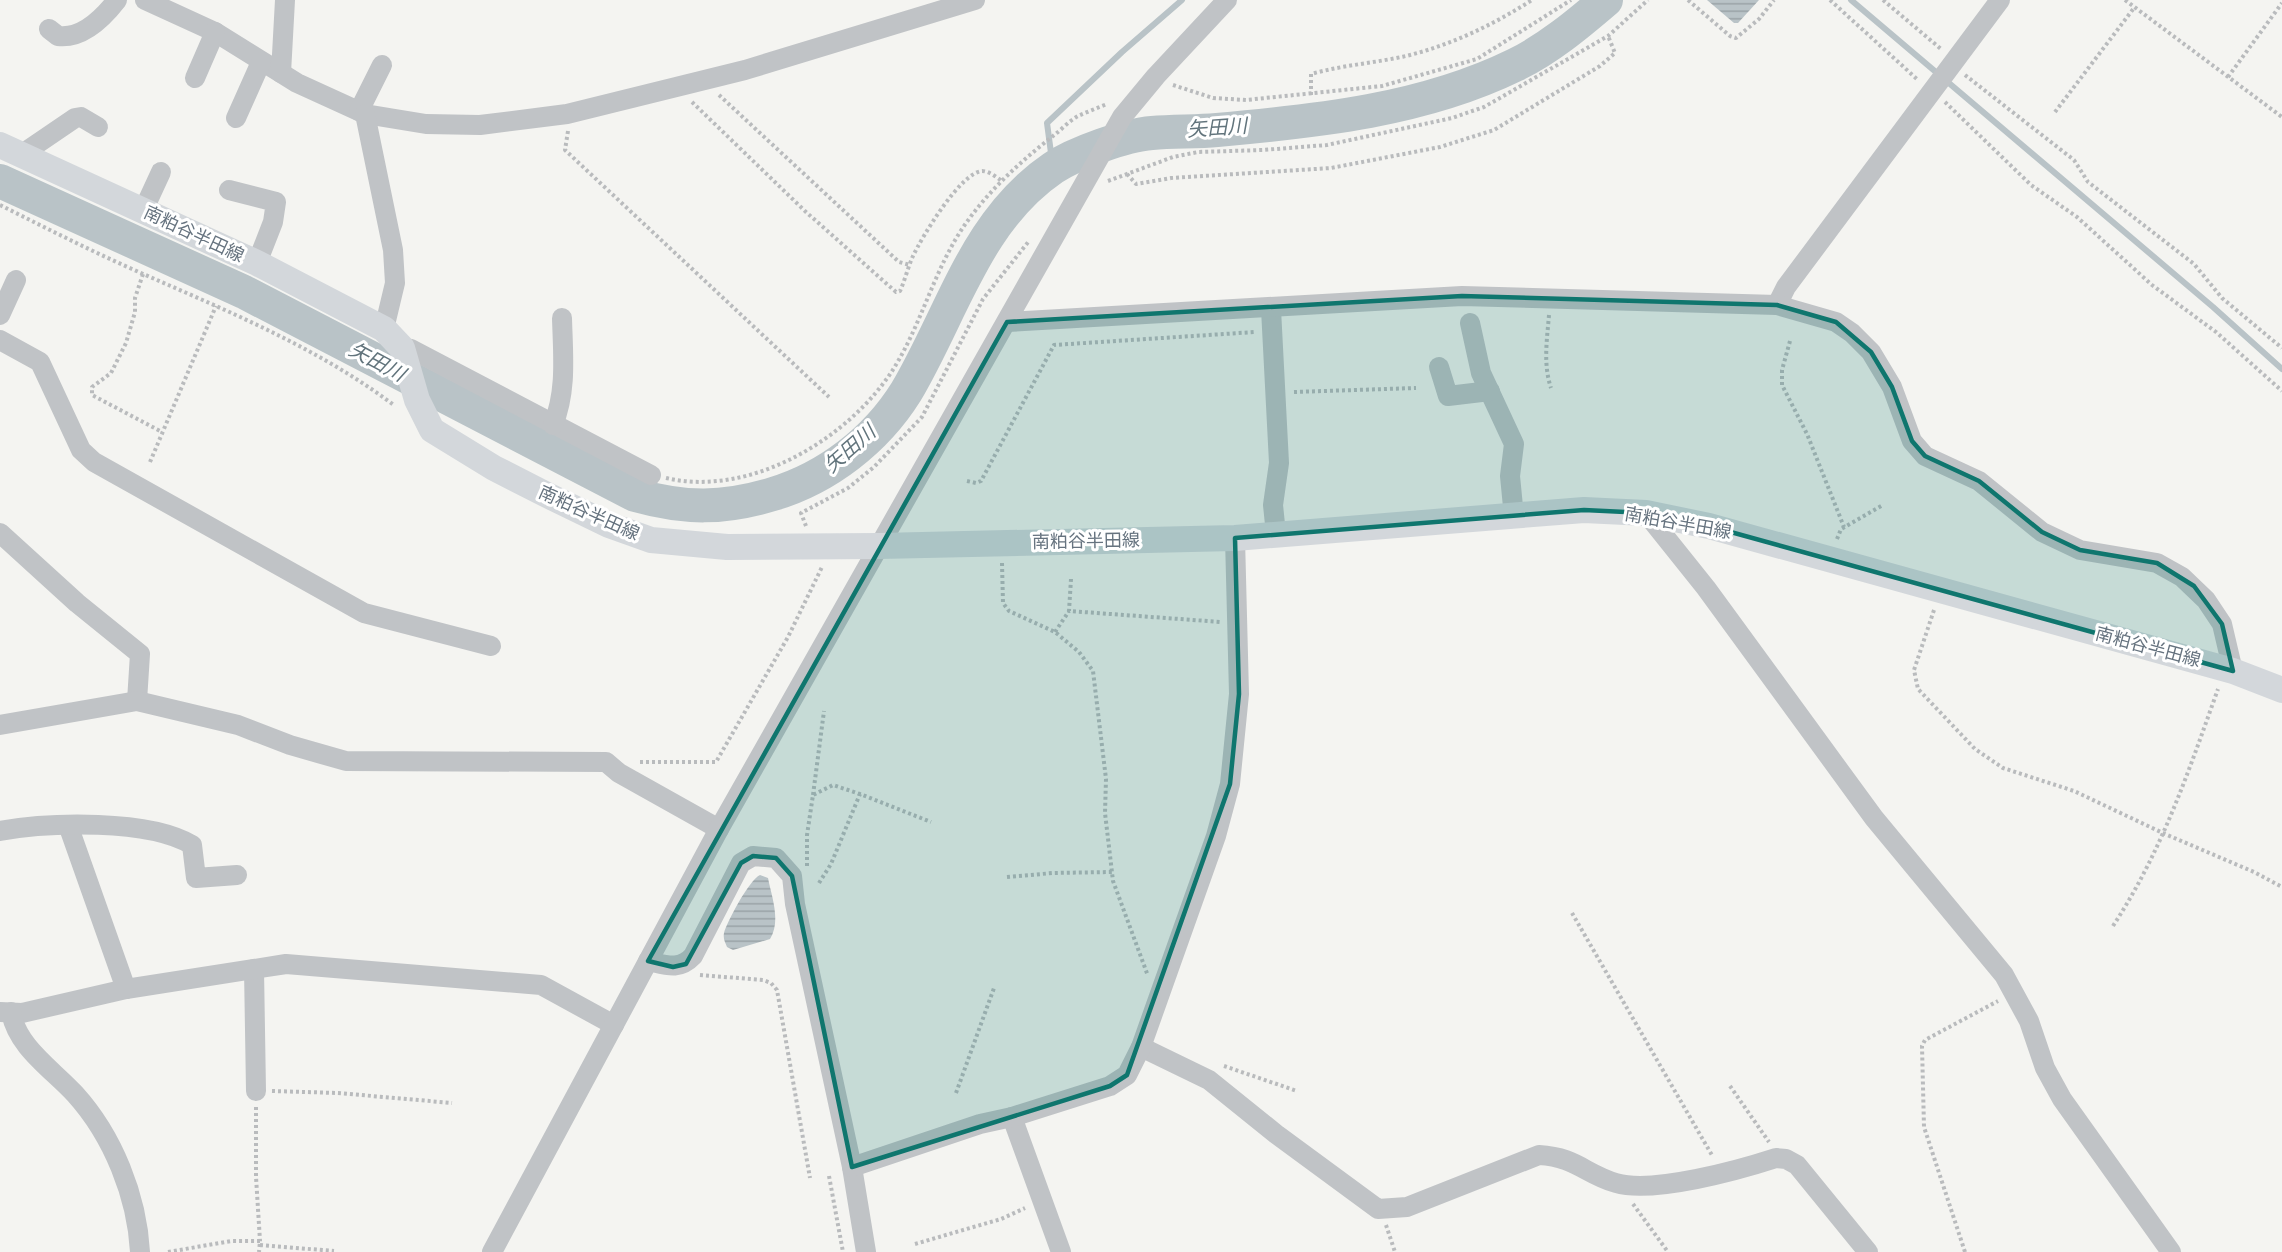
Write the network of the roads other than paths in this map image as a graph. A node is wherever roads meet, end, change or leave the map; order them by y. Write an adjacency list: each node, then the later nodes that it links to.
1 (117, 0): 7 (street)
2 (145, 0): 8 (street)
3 (285, 0): 11 (street)
4 (975, 0): 13 (street)
5 (1227, 0): 27 (street)
6 (2000, 0): 23 (street)
7 (49, 29)
8 (215, 32): 9 (street); 12 (street)
9 (261, 62): 11 (street); 14 (street)
10 (382, 65): 13 (street)
11 (281, 73): 13 (street)
12 (195, 78)
13 (362, 113): 29 (street)
14 (236, 118)
15 (98, 127): 17 (street)
16 (0, 145): 17 (main road, 南粕谷半田線)
17 (24, 156): 20 (main road, 南粕谷半田線)
18 (161, 172): 20 (street)
19 (229, 190): 21 (street)
20 (143, 210): 21 (main road, 南粕谷半田線)
21 (257, 263): 29 (main road, 南粕谷半田線)
22 (16, 280): 25 (street)
23 (1777, 305): 24 (street); 43 (street)
24 (1271, 309): 27 (street); 39 (street)
25 (0, 315)
26 (562, 318): 34 (street)
27 (1007, 322): 41 (street)
28 (1470, 323): 33 (street)
29 (384, 329): 31 (main road, 南粕谷半田線)
30 (0, 340): 42 (street)
31 (402, 348): 34 (street); 41 (main road, 南粕谷半田線)
32 (1439, 367): 33 (street)
33 (1490, 391): 37 (street)
34 (553, 425): 35 (street)
35 (651, 475)
36 (1646, 513): 37 (main road, 南粕谷半田線); 43 (main road, 南粕谷半田線); 65 (street)
37 (1514, 517): 39 (main road, 南粕谷半田線)
38 (0, 533): 45 (street)
39 (1276, 534): 40 (main road, 南粕谷半田線)
40 (1235, 538): 41 (main road, 南粕谷半田線); 56 (street)
41 (879, 546): 48 (street)
42 (491, 646)
43 (2229, 670): 44 (main road, 南粕谷半田線)
44 (2282, 690)
45 (137, 701): 46 (street); 48 (street)
46 (0, 725)
47 (68, 825): 49 (street); 50 (street); 53 (street)
48 (719, 829): 51 (street)
49 (0, 831)
50 (237, 875)
51 (648, 962): 55 (street); 59 (street)
52 (254, 969): 53 (street); 55 (street); 57 (street)
53 (126, 989): 54 (street)
54 (6, 1012): 60 (street)
55 (614, 1025): 61 (street)
56 (1141, 1047): 58 (street); 64 (street)
57 (256, 1091)
58 (1012, 1117): 59 (street); 63 (street)
59 (852, 1167): 62 (street)
60 (140, 1252)
61 (492, 1252)
62 (866, 1252)
63 (1061, 1252)
64 (1868, 1252)
65 (2171, 1252)

